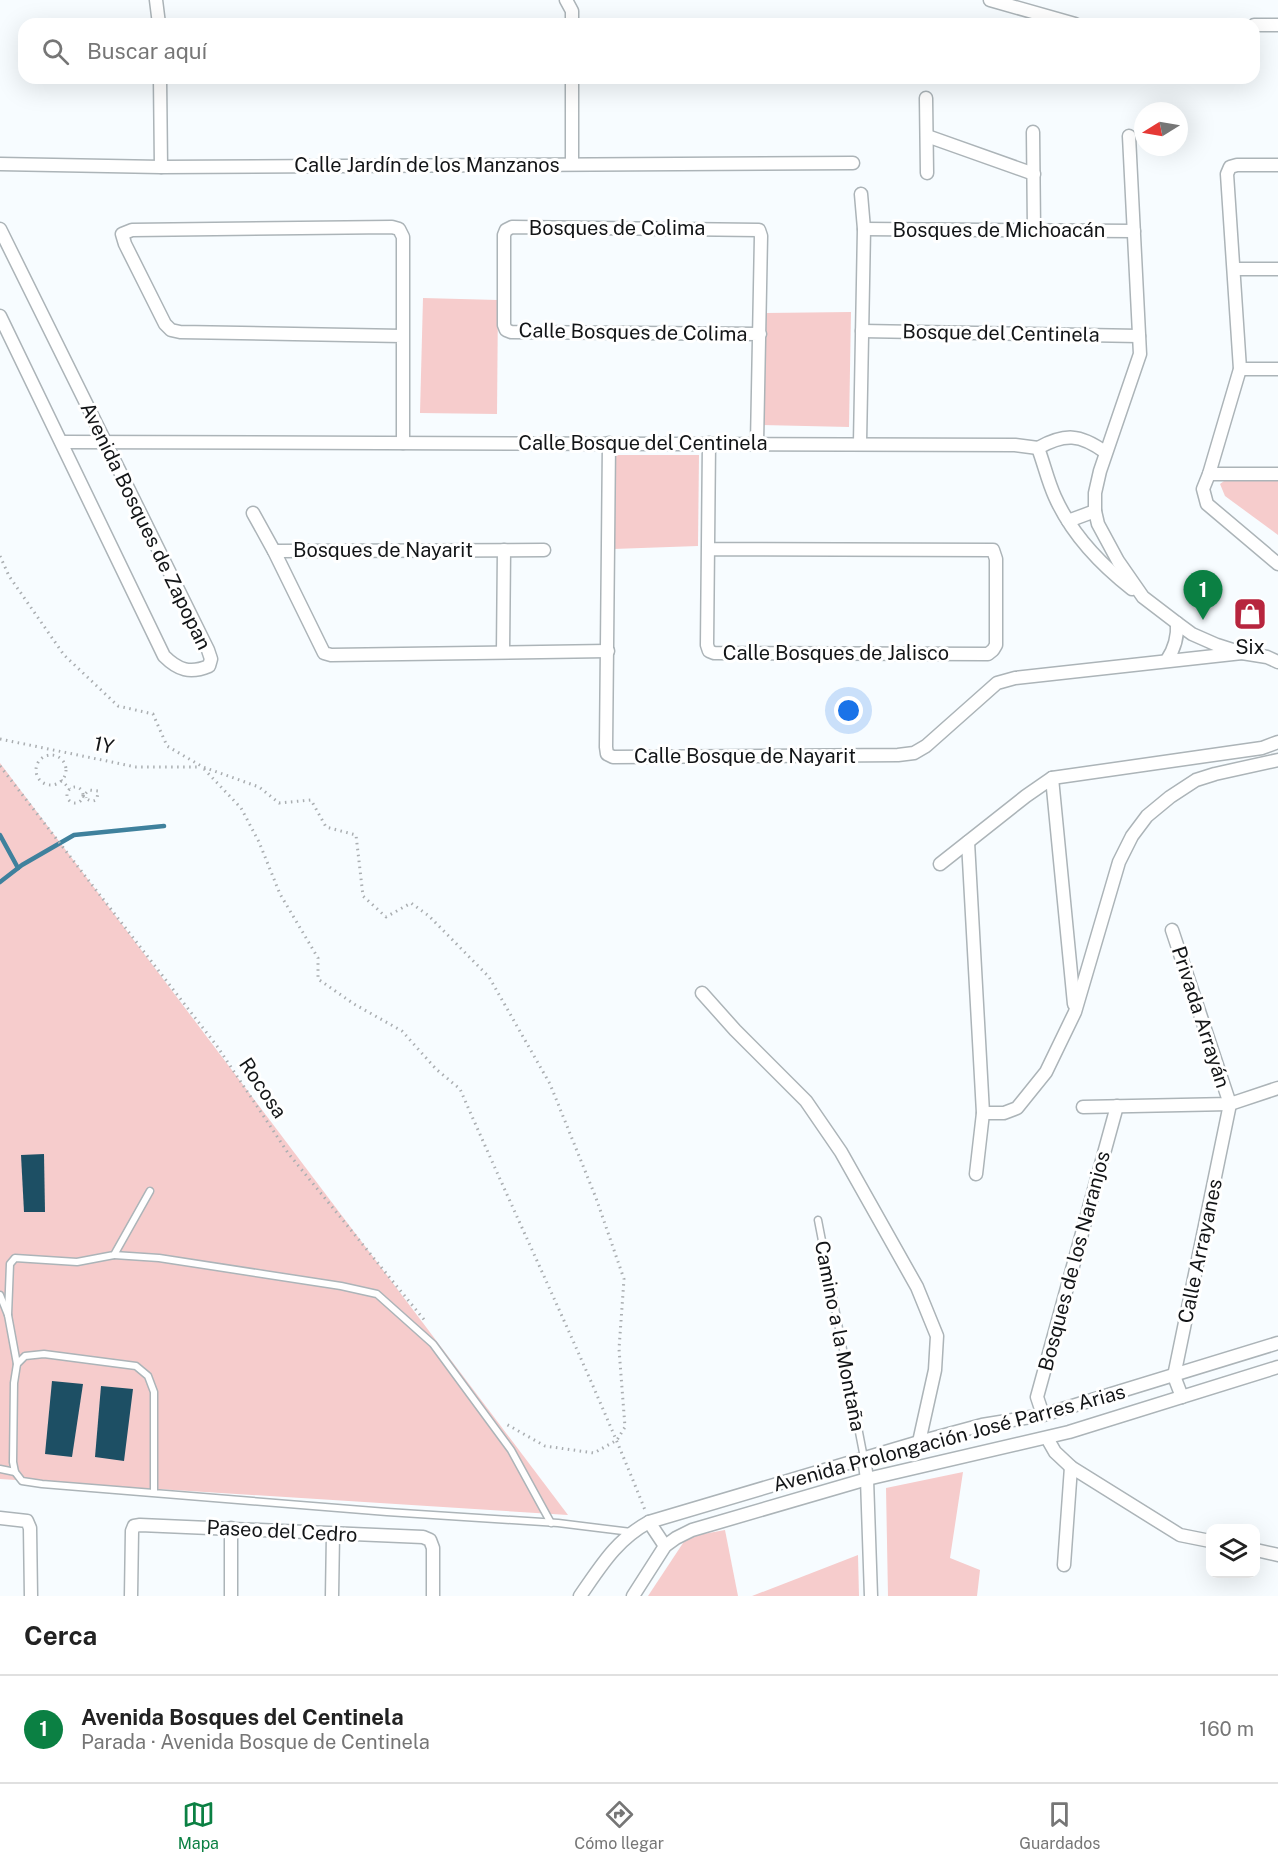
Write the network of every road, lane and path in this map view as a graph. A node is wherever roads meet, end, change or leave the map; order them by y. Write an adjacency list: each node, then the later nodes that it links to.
1 (156, 0): 4 (street)
2 (566, 0): 5 (street)
3 (999, 1): 6 (street)
4 (158, 18)
5 (572, 18)
6 (1055, 18)
7 (1260, 25): 8 (street)
8 (1278, 25)
9 (160, 84): 19 (street)
10 (572, 84): 17 (street)
11 (927, 98): 13 (street)
12 (1033, 132): 21 (street)
13 (927, 136): 20 (street); 21 (street)
14 (1129, 136): 27 (street)
15 (853, 163): 17 (street, Calle Jardín de los Manzanos)
16 (0, 164): 19 (street, Calle Jardín de los Manzanos)
17 (572, 164): 19 (street, Calle Jardín de los Manzanos)
18 (1278, 165): 28 (street)
19 (161, 167)
20 (927, 173)
21 (1034, 174): 26 (street)
22 (861, 194): 24 (street)
23 (0, 229): 39 (street, Avenida Bosques de Zapopan)
24 (864, 229): 26 (street, Bosques de Michoacán); 32 (street)
25 (759, 230): 31 (street, Bosques de Colima); 33 (street, Calle Bosques de Colima)
26 (1034, 230): 27 (street, Bosques de Michoacán)
27 (1134, 231): 35 (street)
28 (1235, 269): 29 (street); 36 (street)
29 (1278, 269)
30 (0, 316): 38 (street, Avenida Bosques de Zapopan)
31 (506, 330): 33 (street, Calle Bosques de Colima)
32 (862, 331): 35 (street, Bosque del Centinela); 44 (street)
33 (760, 334): 43 (street, Calle Bosques de Colima)
34 (402, 336): 34 (street); 40 (street)
35 (1139, 336): 46 (street)
36 (1240, 369): 37 (street); 47 (street)
37 (1278, 369)
38 (62, 442): 39 (street, Calle Bosque del Centinela); 39 (street, Avenida Bosques de Zapopan)
39 (106, 442): 40 (street, Calle Bosque del Centinela)
40 (403, 442): 41 (street, Calle Bosque del Centinela)
41 (609, 443): 42 (street, Calle Bosque del Centinela); 60 (street)
42 (709, 443): 43 (street, Calle Bosque del Centinela); 52 (street, Calle Bosques de Jalisco)
43 (757, 443): 44 (street, Calle Bosque del Centinela)
44 (860, 443): 45 (street, Calle Bosque del Centinela)
45 (1038, 448): 46 (street); 51 (street)
46 (1105, 452): 49 (street)
47 (1209, 474): 48 (street); 57 (street)
48 (1278, 474)
49 (1095, 511): 51 (street); 58 (street)
50 (253, 513): 55 (street)
51 (1068, 521): 58 (street)
52 (708, 549): 52 (street, Calle Bosques de Jalisco)
53 (504, 550): 54 (street, Bosques de Nayarit); 55 (street, Bosques de Nayarit); 61 (street)
54 (544, 550)
55 (274, 551): 61 (street, Bosques de Nayarit)
56 (0, 556): 72 (path)
57 (1278, 564)
58 (1143, 597): 59 (street)
59 (1177, 622): 62 (street); 63 (street)
60 (608, 651): 61 (street); 63 (street, Calle Bosque de Nayarit)
61 (503, 652)
62 (1242, 653): 63 (street, Calle Bosque de Nayarit); 64 (street)
63 (1167, 660)
64 (1278, 662)
65 (0, 739): 67 (path, 1Y)
66 (1278, 742): 69 (street)
67 (50, 749): 68 (path); 72 (path, 1Y)
68 (52, 755): 74 (path); 74 (path)
69 (1192, 758): 73 (street); 75 (street)
70 (1278, 760): 75 (street)
71 (0, 766): 94 (path, Rocosa)
72 (202, 767): 103 (path); 103 (path)
73 (1052, 778): 78 (street); 82 (street)
74 (61, 780): 76 (path)
75 (1196, 780): 82 (street)
76 (70, 789): 77 (path); 77 (path)
77 (85, 797): 77 (path)
78 (968, 842): 79 (street); 87 (street)
79 (940, 864)
80 (1172, 930): 84 (street, Privada Arrayán)
81 (702, 993): 104 (street)
82 (1074, 1012): 87 (street)
83 (1278, 1088): 84 (street)
84 (1230, 1104): 85 (street); 98 (street, Calle Arrayanes)
85 (1117, 1106): 86 (street); 100 (street, Bosques de los Naranjos)
86 (1083, 1107)
87 (983, 1113): 88 (street)
88 (976, 1174)
89 (150, 1191): 91 (lane)
90 (818, 1220): 105 (lane, Camino a la Montaña)
91 (114, 1256): 93 (lane); 113 (lane)
92 (0, 1295): 93 (lane)
93 (8, 1315): 96 (lane)
94 (432, 1330)
95 (1278, 1343): 98 (street, Avenida Prolongación José Parres Arias)
96 (17, 1364): 108 (lane); 110 (lane)
97 (1278, 1366): 99 (street, Avenida Prolongación José Parres Arias)
98 (1174, 1376): 99 (street); 100 (street, Avenida Prolongación José Parres Arias)
99 (1182, 1397): 102 (street, Avenida Prolongación José Parres Arias)
100 (1042, 1415): 104 (street, Avenida Prolongación José Parres Arias)
101 (504, 1424): 103 (path)
102 (1047, 1438): 106 (street); 109 (street, Avenida Prolongación José Parres Arias)
103 (617, 1440): 112 (path)
104 (919, 1442): 105 (street, Avenida Prolongación José Parres Arias)
105 (864, 1458): 109 (street, Camino a la Montaña); 112 (street, Avenida Prolongación José Parres Arias)
106 (1071, 1467): 117 (street); 121 (street)
107 (0, 1469): 108 (lane)
108 (15, 1472): 110 (lane)
109 (867, 1479): 118 (street, Avenida Prolongación José Parres Arias); 129 (street, Camino a la Montaña)
110 (154, 1493): 113 (lane)
111 (0, 1518): 122 (street)
112 (649, 1521): 115 (street, Avenida Prolongación José Parres Arias); 118 (street)
113 (551, 1523): 115 (lane)
114 (231, 1528): 116 (street, Paseo del Cedro); 123 (street, Paseo del Cedro); 124 (street)
115 (631, 1532): 127 (street, Avenida Prolongación José Parres Arias)
116 (333, 1534): 125 (street); 126 (street, Paseo del Cedro)
117 (1206, 1540)
118 (666, 1546): 128 (street, Avenida Prolongación José Parres Arias)
119 (1260, 1551): 120 (street)
120 (1278, 1555)
121 (1064, 1565)
122 (31, 1596)
123 (131, 1596)
124 (231, 1596)
125 (332, 1596)
126 (433, 1596)
127 (580, 1596)
128 (633, 1596)
129 (871, 1596)

